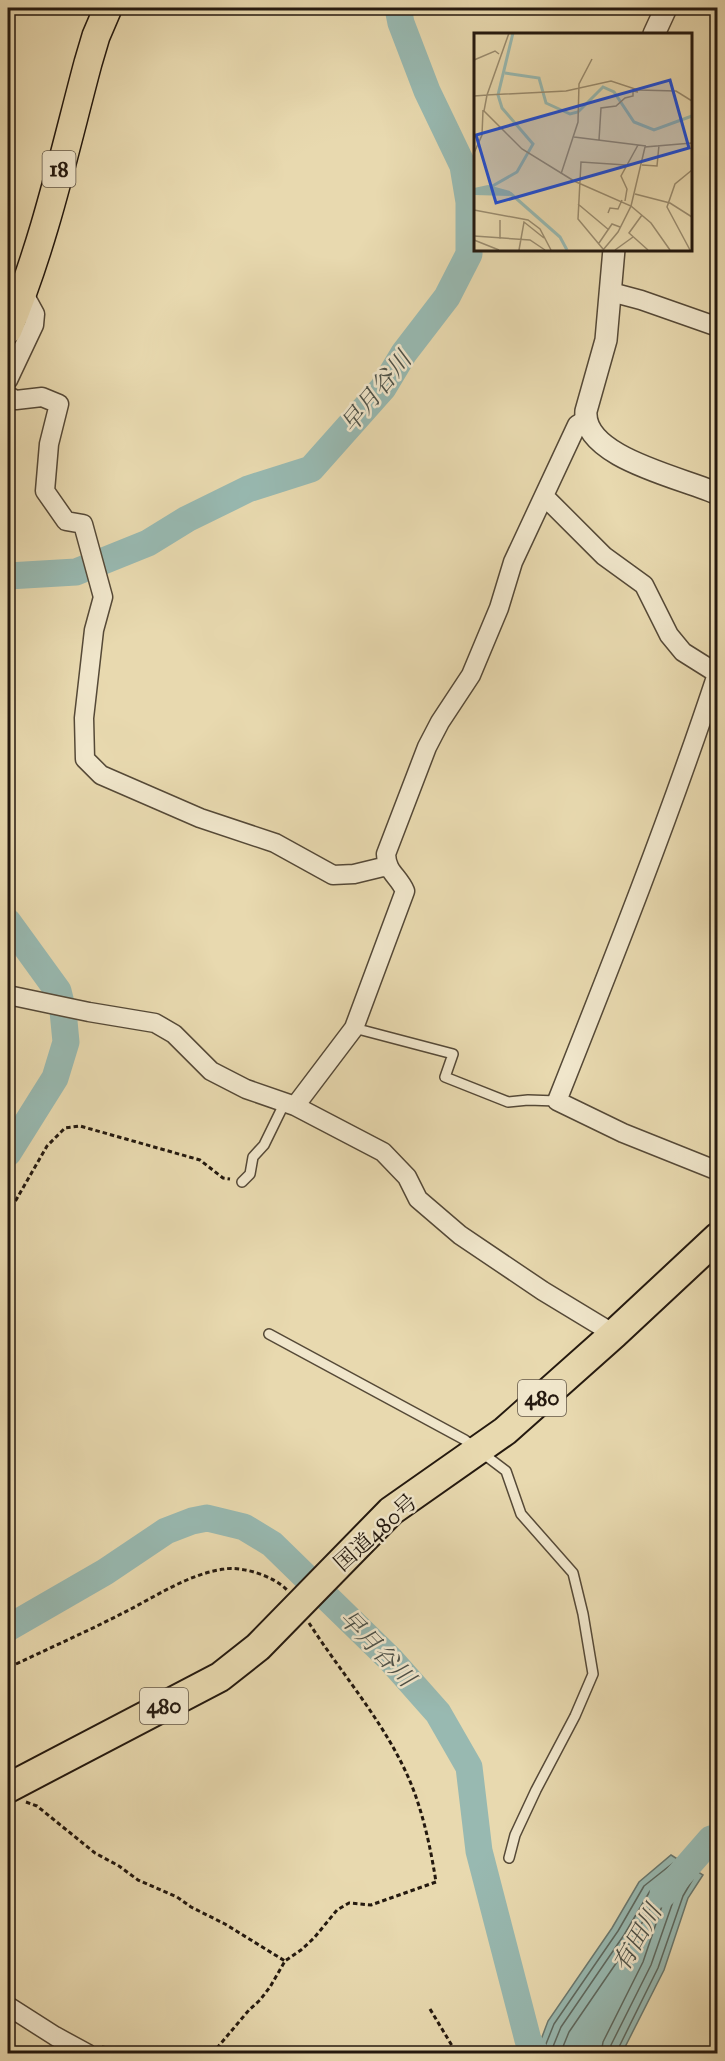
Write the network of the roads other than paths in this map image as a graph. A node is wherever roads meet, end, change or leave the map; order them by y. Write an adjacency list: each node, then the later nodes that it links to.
1 (108, 8): 5 (main road, 18)
2 (666, 8): 3 (street)
3 (654, 33)
4 (614, 250): 6 (street)
5 (23, 292): 8 (main road, 18); 9 (street)
6 (611, 292): 7 (street); 11 (street)
7 (717, 327)
8 (8, 330)
9 (8, 380)
10 (8, 396): 15 (street)
11 (585, 420): 12 (street); 13 (street)
12 (717, 494)
13 (545, 497): 14 (street); 15 (street)
14 (717, 674): 18 (street)
15 (387, 866): 17 (street)
16 (8, 995): 19 (street)
17 (354, 1028): 18 (lane); 19 (street)
18 (557, 1101): 20 (street)
19 (290, 1104): 21 (lane); 24 (street)
20 (717, 1172)
21 (242, 1182)
22 (717, 1237): 24 (highway, 国道480号 / 480)
23 (268, 1334): 25 (lane)
24 (614, 1334): 25 (highway, 国道480号 / 480)
25 (478, 1450): 26 (highway, 国道480号 / 480); 27 (lane)
26 (12, 1793)
27 (509, 1858)
28 (8, 2006): 29 (street)
29 (92, 2050)

